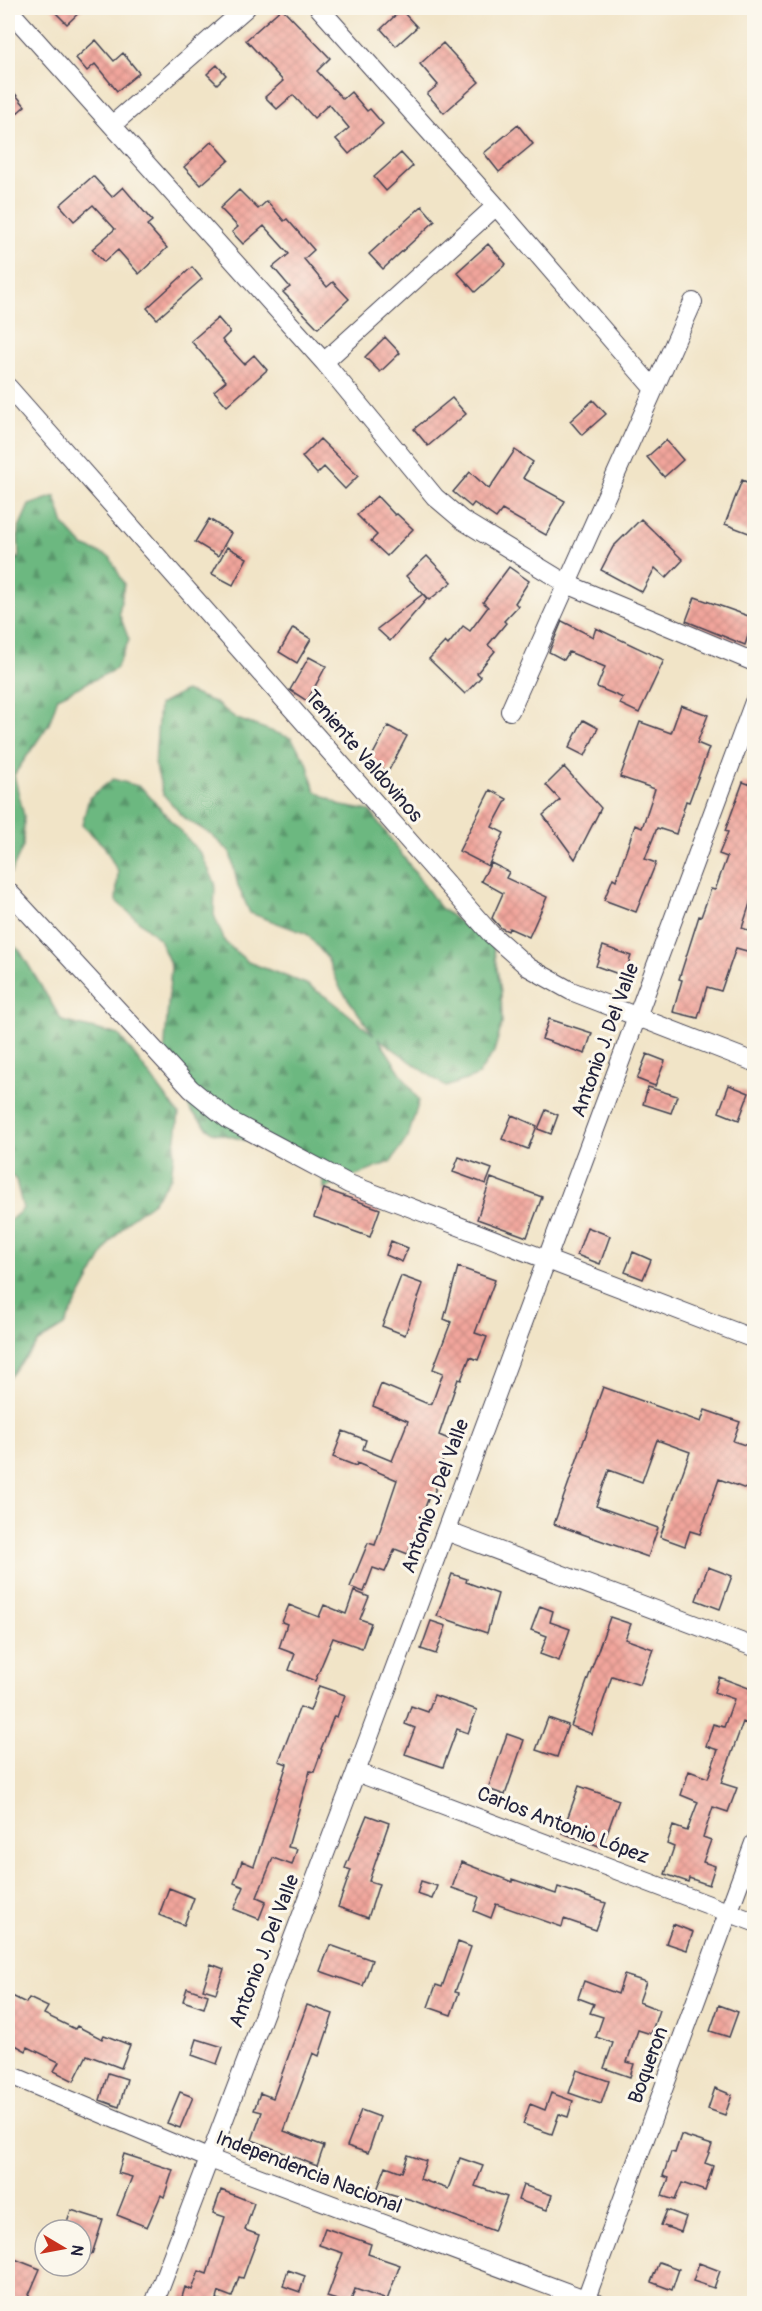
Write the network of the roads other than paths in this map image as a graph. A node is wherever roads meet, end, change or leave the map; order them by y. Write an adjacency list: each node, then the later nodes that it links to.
1 (246, 8): 4 (street)
2 (319, 8): 5 (street)
3 (8, 9): 4 (street)
4 (112, 125): 7 (street)
5 (496, 206): 7 (street); 9 (street)
6 (693, 302): 9 (street)
7 (324, 362): 10 (street)
8 (8, 387): 15 (street, Teniente Valdovinos)
9 (654, 389): 10 (street)
10 (567, 584): 11 (street); 13 (street)
11 (754, 662)
12 (754, 702): 15 (street, Antonio J. Del Valle)
13 (510, 711)
14 (8, 891): 17 (street)
15 (637, 1018): 16 (street, Teniente Valdovinos); 17 (street, Antonio J. Del Valle)
16 (754, 1062)
17 (547, 1260): 18 (street); 19 (street, Antonio J. Del Valle)
18 (754, 1339)
19 (446, 1531): 20 (street); 21 (street, Antonio J. Del Valle)
20 (754, 1647)
21 (356, 1772): 23 (street, Carlos Antonio López); 26 (street, Antonio J. Del Valle)
22 (754, 1843): 23 (street, Boqueron)
23 (729, 1912): 24 (street, Carlos Antonio López); 27 (street, Boqueron)
24 (754, 1922)
25 (8, 2074): 26 (street, Independencia Nacional)
26 (210, 2159): 27 (street, Independencia Nacional); 28 (street, Antonio J. Del Valle)
27 (589, 2302)
28 (154, 2304)

